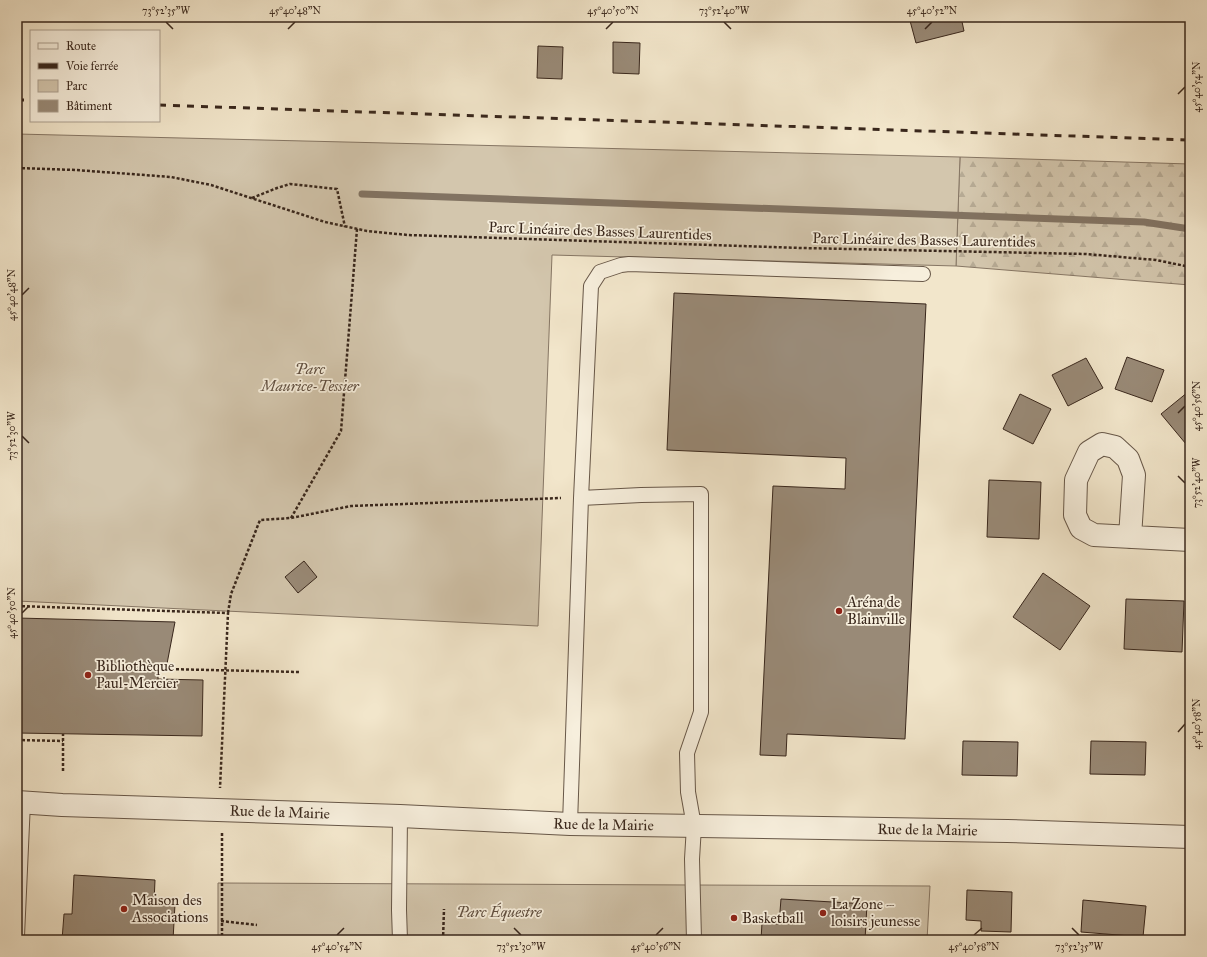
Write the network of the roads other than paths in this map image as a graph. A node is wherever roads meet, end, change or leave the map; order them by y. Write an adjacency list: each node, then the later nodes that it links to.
1 (923, 274): 2 (lane)
2 (580, 498): 7 (lane); 8 (lane)
3 (1130, 536): 4 (street)
4 (1190, 540)
5 (20, 802): 6 (street, Rue de la Mairie); 10 (lane)
6 (400, 816): 7 (street, Rue de la Mairie); 11 (lane)
7 (570, 824): 8 (street, Rue de la Mairie)
8 (694, 826): 9 (street, Rue de la Mairie); 12 (lane)
9 (1190, 837)
10 (17, 936)
11 (400, 940)
12 (694, 940)

